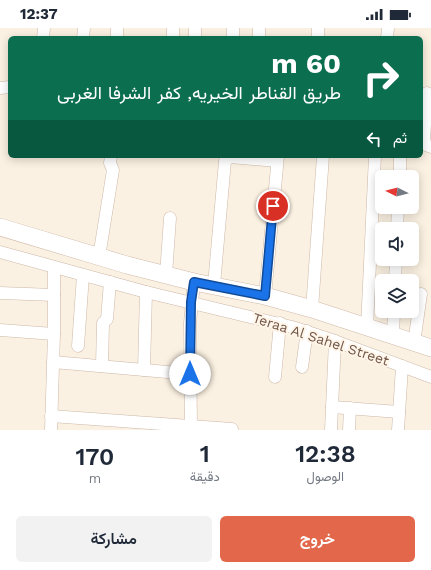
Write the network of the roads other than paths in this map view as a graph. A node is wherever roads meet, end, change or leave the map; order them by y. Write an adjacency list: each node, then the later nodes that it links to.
1 (426, 93): 2 (street)
2 (431, 146)
3 (111, 158): 13 (street)
4 (228, 158): 19 (street)
5 (278, 158): 24 (street)
6 (323, 158): 26 (street)
7 (375, 158): 29 (street)
8 (400, 158): 9 (street)
9 (400, 170)
10 (170, 218): 16 (street)
11 (0, 227): 13 (street)
12 (0, 252): 14 (street, Teraa Al Sahel Street)
13 (100, 257): 16 (street)
14 (54, 267): 15 (street, Teraa Al Sahel Street); 23 (street)
15 (83, 274): 17 (street, Teraa Al Sahel Street); 36 (street)
16 (166, 275): 18 (street)
17 (110, 282): 20 (street, Teraa Al Sahel Street); 39 (street)
18 (194, 282): 19 (street); 25 (street)
19 (214, 285): 24 (street)
20 (146, 292): 25 (street, Teraa Al Sahel Street); 42 (street)
21 (0, 293): 23 (street)
22 (421, 294): 35 (street)
23 (54, 295): 32 (street)
24 (265, 296): 26 (street)
25 (191, 302): 28 (street, Teraa Al Sahel Street); 43 (street)
26 (312, 309): 29 (street)
27 (394, 318): 33 (street)
28 (280, 323): 31 (street, Teraa Al Sahel Street); 44 (street)
29 (368, 328): 33 (street)
30 (0, 330): 32 (street)
31 (306, 331): 34 (street, Teraa Al Sahel Street); 41 (street)
32 (54, 334): 38 (street)
33 (393, 336): 35 (street)
34 (335, 341): 40 (street, Teraa Al Sahel Street); 46 (street)
35 (414, 343): 37 (street)
36 (78, 346)
37 (431, 348)
38 (53, 362): 39 (street); 49 (street)
39 (102, 366): 42 (street)
40 (402, 366): 45 (street, Teraa Al Sahel Street); 48 (street)
41 (302, 368)
42 (144, 370): 43 (street)
43 (190, 374): 50 (street)
44 (275, 377)
45 (431, 377)
46 (332, 407): 47 (street); 53 (street)
47 (350, 408): 48 (street); 54 (street)
48 (399, 412): 55 (street)
49 (51, 416): 50 (street); 52 (street)
50 (191, 428): 51 (street)
51 (232, 429)
52 (51, 430)
53 (331, 430)
54 (348, 430)
55 (398, 430)

